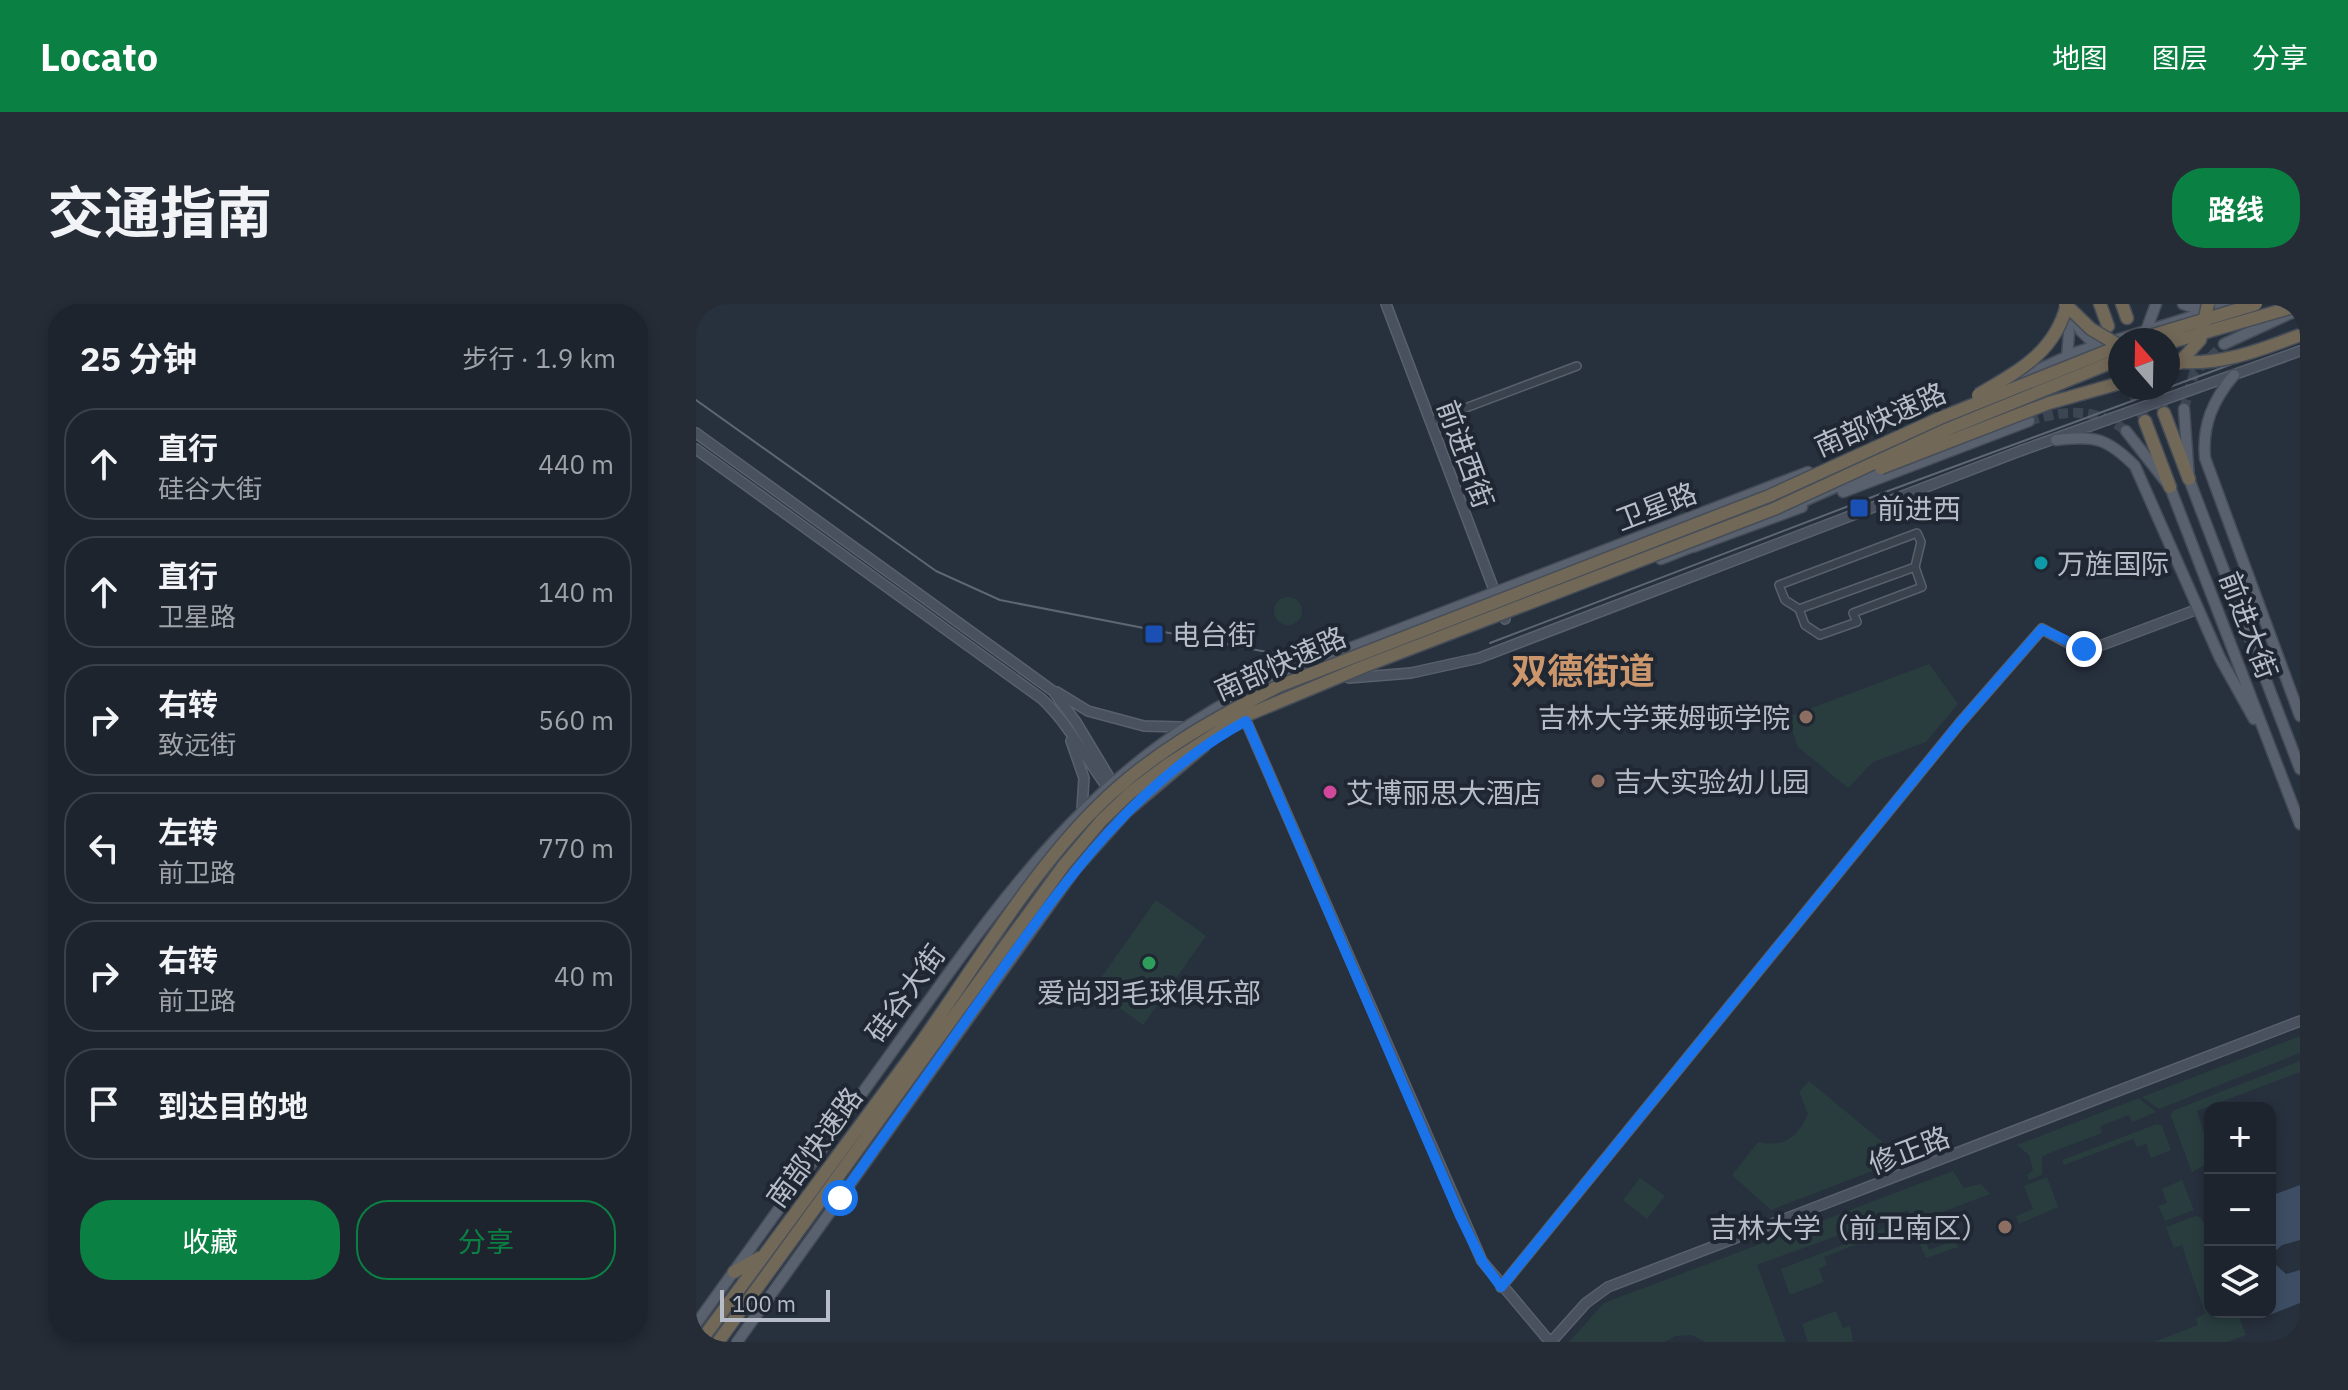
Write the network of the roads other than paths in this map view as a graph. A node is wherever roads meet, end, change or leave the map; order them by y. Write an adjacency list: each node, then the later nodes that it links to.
1 (1386, 304): 36 (street, 前进西街)
2 (2065, 304): 17 (highway, bridge); 21 (main road); 25 (main road); 35 (highway, bridge)
3 (2100, 304): 12 (highway)
4 (2122, 304): 11 (highway)
5 (2156, 304): 13 (main road)
6 (2183, 304): 10 (main road)
7 (2233, 304): 10 (main road, 卫星路)
8 (2256, 304): 15 (highway, bridge)
9 (2300, 306): 19 (highway, bridge); 20 (main road)
10 (2207, 308): 14 (main road, 卫星路); 27 (highway, bridge)
11 (2127, 318)
12 (2108, 326)
13 (2147, 328)
14 (2150, 328)
15 (2178, 328)
16 (2300, 335): 26 (highway, bridge)
17 (2108, 339)
18 (2108, 342): 21 (main road, 卫星路)
19 (2180, 342)
20 (2224, 344)
21 (2096, 346): 24 (main road); 25 (main road, 卫星路)
22 (2108, 351): 35 (highway, 南部快速路, bridge)
23 (2300, 351): 31 (street, 卫星路)
24 (2108, 356)
25 (2067, 357): 48 (main road, 卫星路)
26 (2180, 362)
27 (2180, 363)
28 (2108, 364): 45 (highway, 南部快速路, bridge)
29 (1577, 366): 36 (street)
30 (2108, 371): 46 (main road, 卫星路)
31 (2234, 375): 41 (street, 卫星路); 55 (main road)
32 (2108, 387): 45 (highway, bridge)
33 (2184, 409): 43 (main road, 前进大街)
34 (2164, 413): 43 (highway)
35 (1940, 418): 65 (highway, 南部快速路, bridge)
36 (1431, 421): 48 (street, 前进西街)
37 (2029, 421): 46 (main road)
38 (2145, 421): 44 (highway)
39 (2126, 431): 44 (main road, 前进大街)
40 (696, 433): 53 (street)
41 (2056, 440): 50 (main road); 52 (street, 卫星路)
42 (696, 449): 54 (street)
43 (2189, 479): 59 (main road, 前进大街)
44 (2170, 487): 58 (main road, 前进大街)
45 (1774, 509): 65 (highway, 南部快速路, bridge)
46 (1687, 549): 51 (main road, 卫星路)
47 (1915, 567): 49 (street); 49 (street); 49 (street)
48 (1495, 594): 51 (street, 前进西街); 57 (main road, 卫星路)
49 (1799, 609)
50 (2198, 609): 58 (main road); 68 (street)
51 (1505, 619): 52 (main road, 卫星路)
52 (1349, 678): 56 (main road, 卫星路)
53 (1053, 691): 57 (street); 60 (street)
54 (1057, 713): 60 (street); 61 (street)
55 (2300, 716)
56 (1246, 721): 62 (main road, 卫星路); 68 (street)
57 (1182, 727): 60 (main road, 卫星路)
58 (2270, 746): 63 (main road, 前进大街)
59 (2300, 769)
60 (1109, 786): 61 (main road, 硅谷大街); 62 (street)
61 (1082, 809): 67 (main road, 硅谷大街)
62 (1127, 812): 72 (main road)
63 (2300, 824)
64 (2300, 1021): 73 (street, 修正路)
65 (922, 1051): 66 (highway, 南部快速路); 71 (highway, 南部快速路)
66 (765, 1255): 67 (highway); 70 (highway, 南部快速路)
67 (734, 1272): 69 (main road, 硅谷大街)
68 (1501, 1287): 73 (street)
69 (696, 1324)
70 (700, 1342)
71 (718, 1342)
72 (737, 1342)
73 (1550, 1342)

